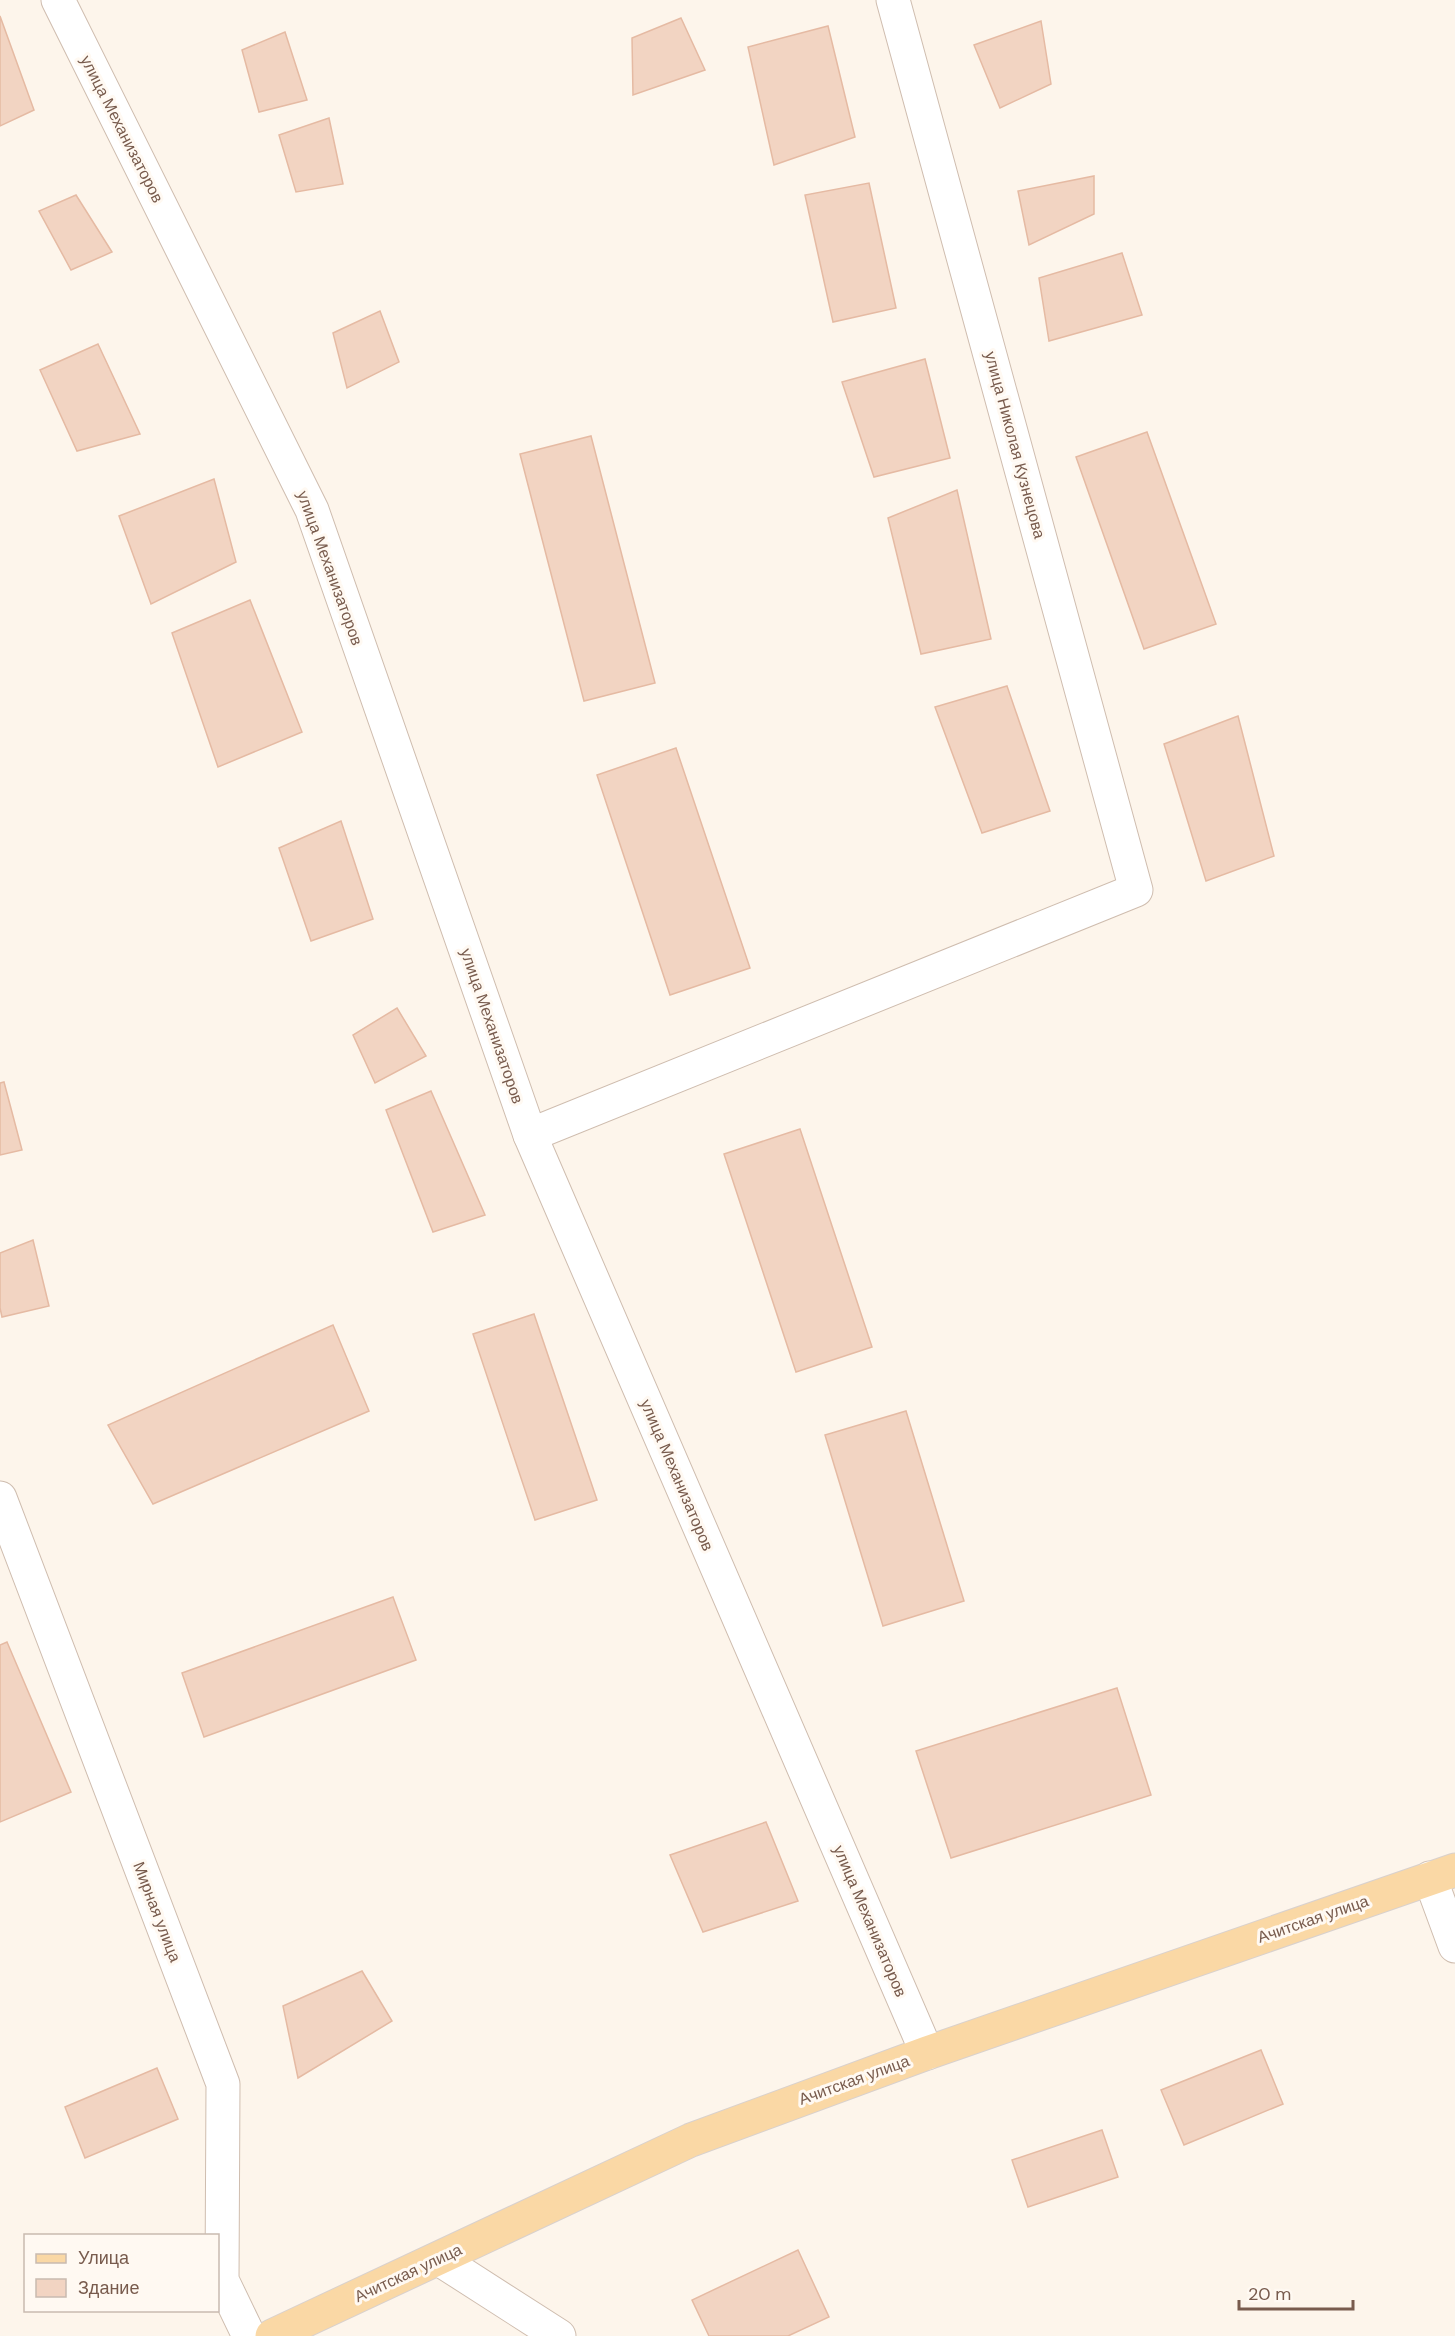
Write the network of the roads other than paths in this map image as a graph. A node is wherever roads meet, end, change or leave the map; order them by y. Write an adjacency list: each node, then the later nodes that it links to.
1 (58, 0): 3 (street, улица Механизаторов)
2 (894, 0): 3 (street, улица Николая Кузнецова)
3 (530, 1135): 7 (street, улица Механизаторов)
4 (0, 1498): 9 (street, Мирная улица)
5 (1443, 1874): 6 (street); 7 (main road, Ачитская улица)
6 (1455, 1946)
7 (927, 2054): 8 (main road, Ачитская улица)
8 (439, 2259): 10 (main road, Ачитская улица); 11 (street)
9 (249, 2336)
10 (272, 2336)
11 (559, 2336)

